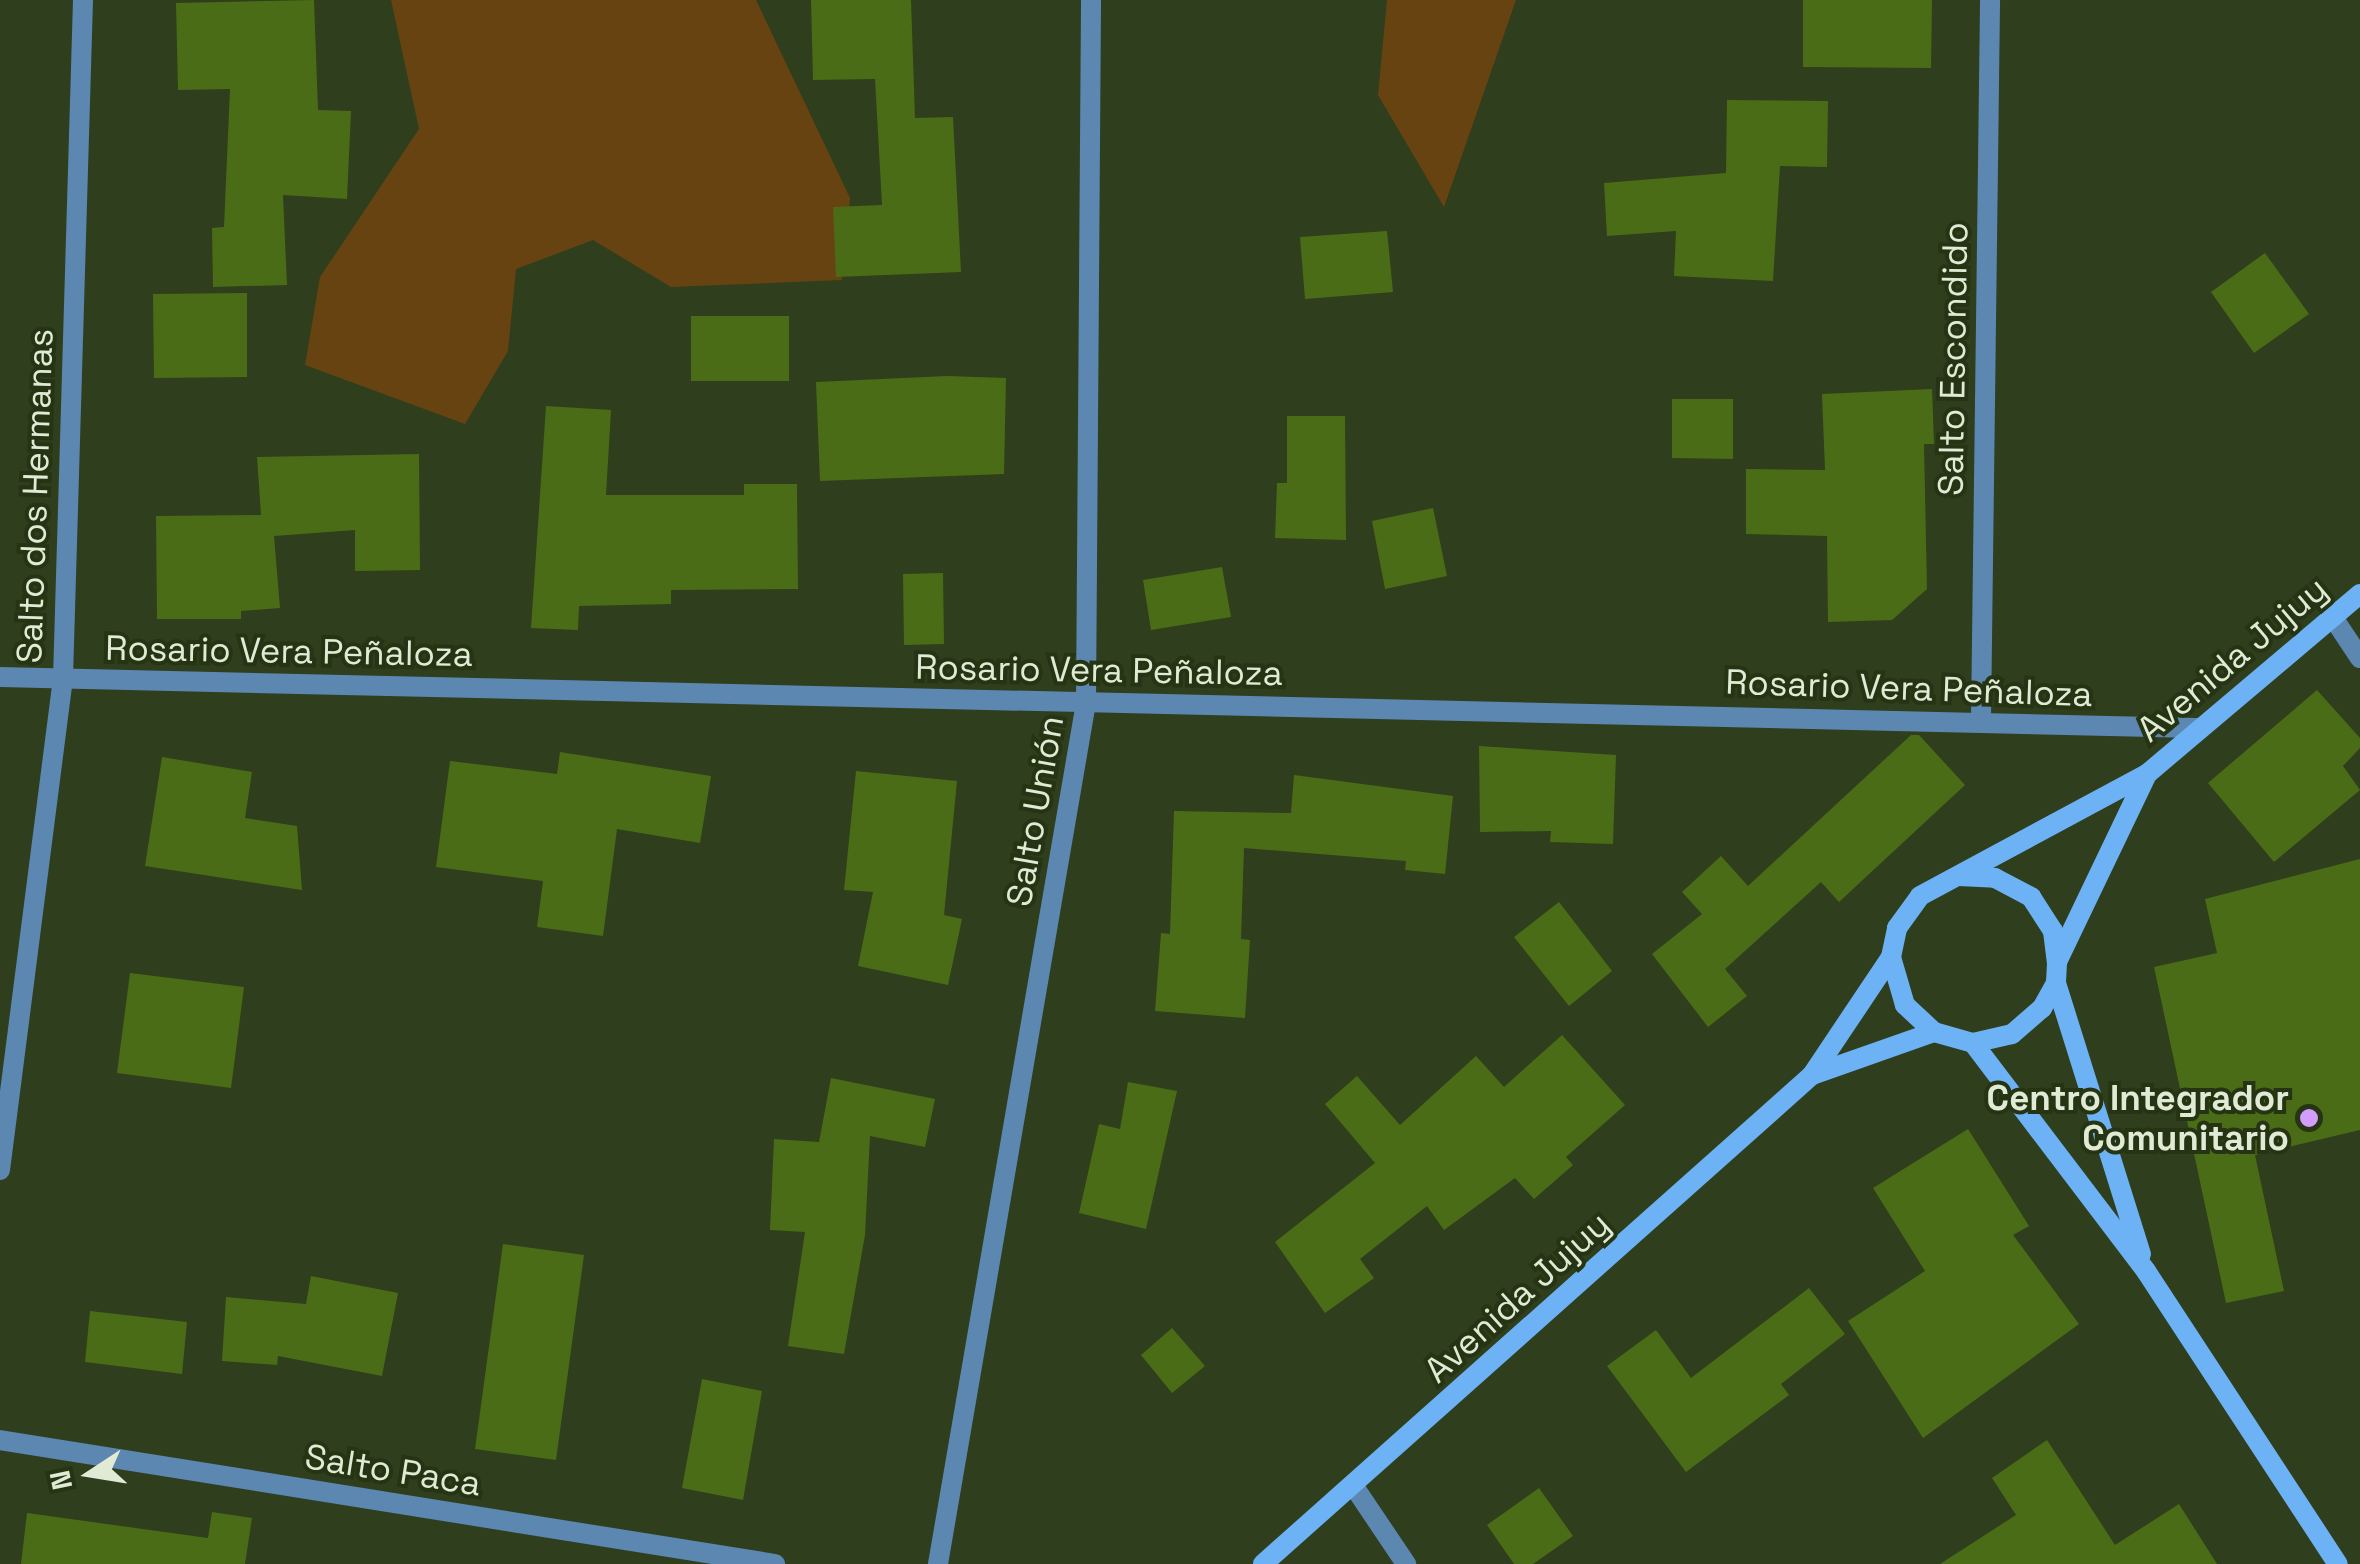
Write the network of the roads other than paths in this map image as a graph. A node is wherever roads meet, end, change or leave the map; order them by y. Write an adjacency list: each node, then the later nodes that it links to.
1 (83, 0): 8 (street, Salto dos Hermanas)
2 (1091, 0): 9 (street, Salto Unión)
3 (1990, 0): 10 (street, Salto Escondido)
4 (2360, 594): 5 (street, Avenida Jujuy)
5 (2334, 619): 6 (street); 11 (street, Avenida Jujuy)
6 (2360, 658)
7 (0, 677): 8 (street, Rosario Vera Peñaloza)
8 (62, 678): 9 (street, Rosario Vera Peñaloza); 19 (street, Salto dos Hermanas)
9 (1086, 703): 10 (street, Rosario Vera Peñaloza); 24 (street, Salto Unión)
10 (1980, 720): 11 (street, Rosario Vera Peñaloza)
11 (2196, 728): 12 (street, Avenida Jujuy)
12 (2147, 774): 13 (street, Avenida Jujuy); 15 (street, Avenida Jujuy)
13 (1959, 876): 14 (street); 15 (street)
14 (1891, 957): 16 (street); 18 (street, Avenida Jujuy)
15 (2056, 973): 17 (street); 20 (street)
16 (1934, 1032): 17 (street); 18 (street, Avenida Jujuy)
17 (1973, 1043): 20 (street)
18 (1812, 1075): 22 (street, Avenida Jujuy)
19 (0, 1170)
20 (2146, 1271): 27 (street)
21 (0, 1440): 23 (street, Salto Paca)
22 (1355, 1488): 25 (street, Avenida Jujuy); 26 (street)
23 (776, 1564)
24 (938, 1564)
25 (1263, 1564)
26 (1406, 1564)
27 (2338, 1564)

